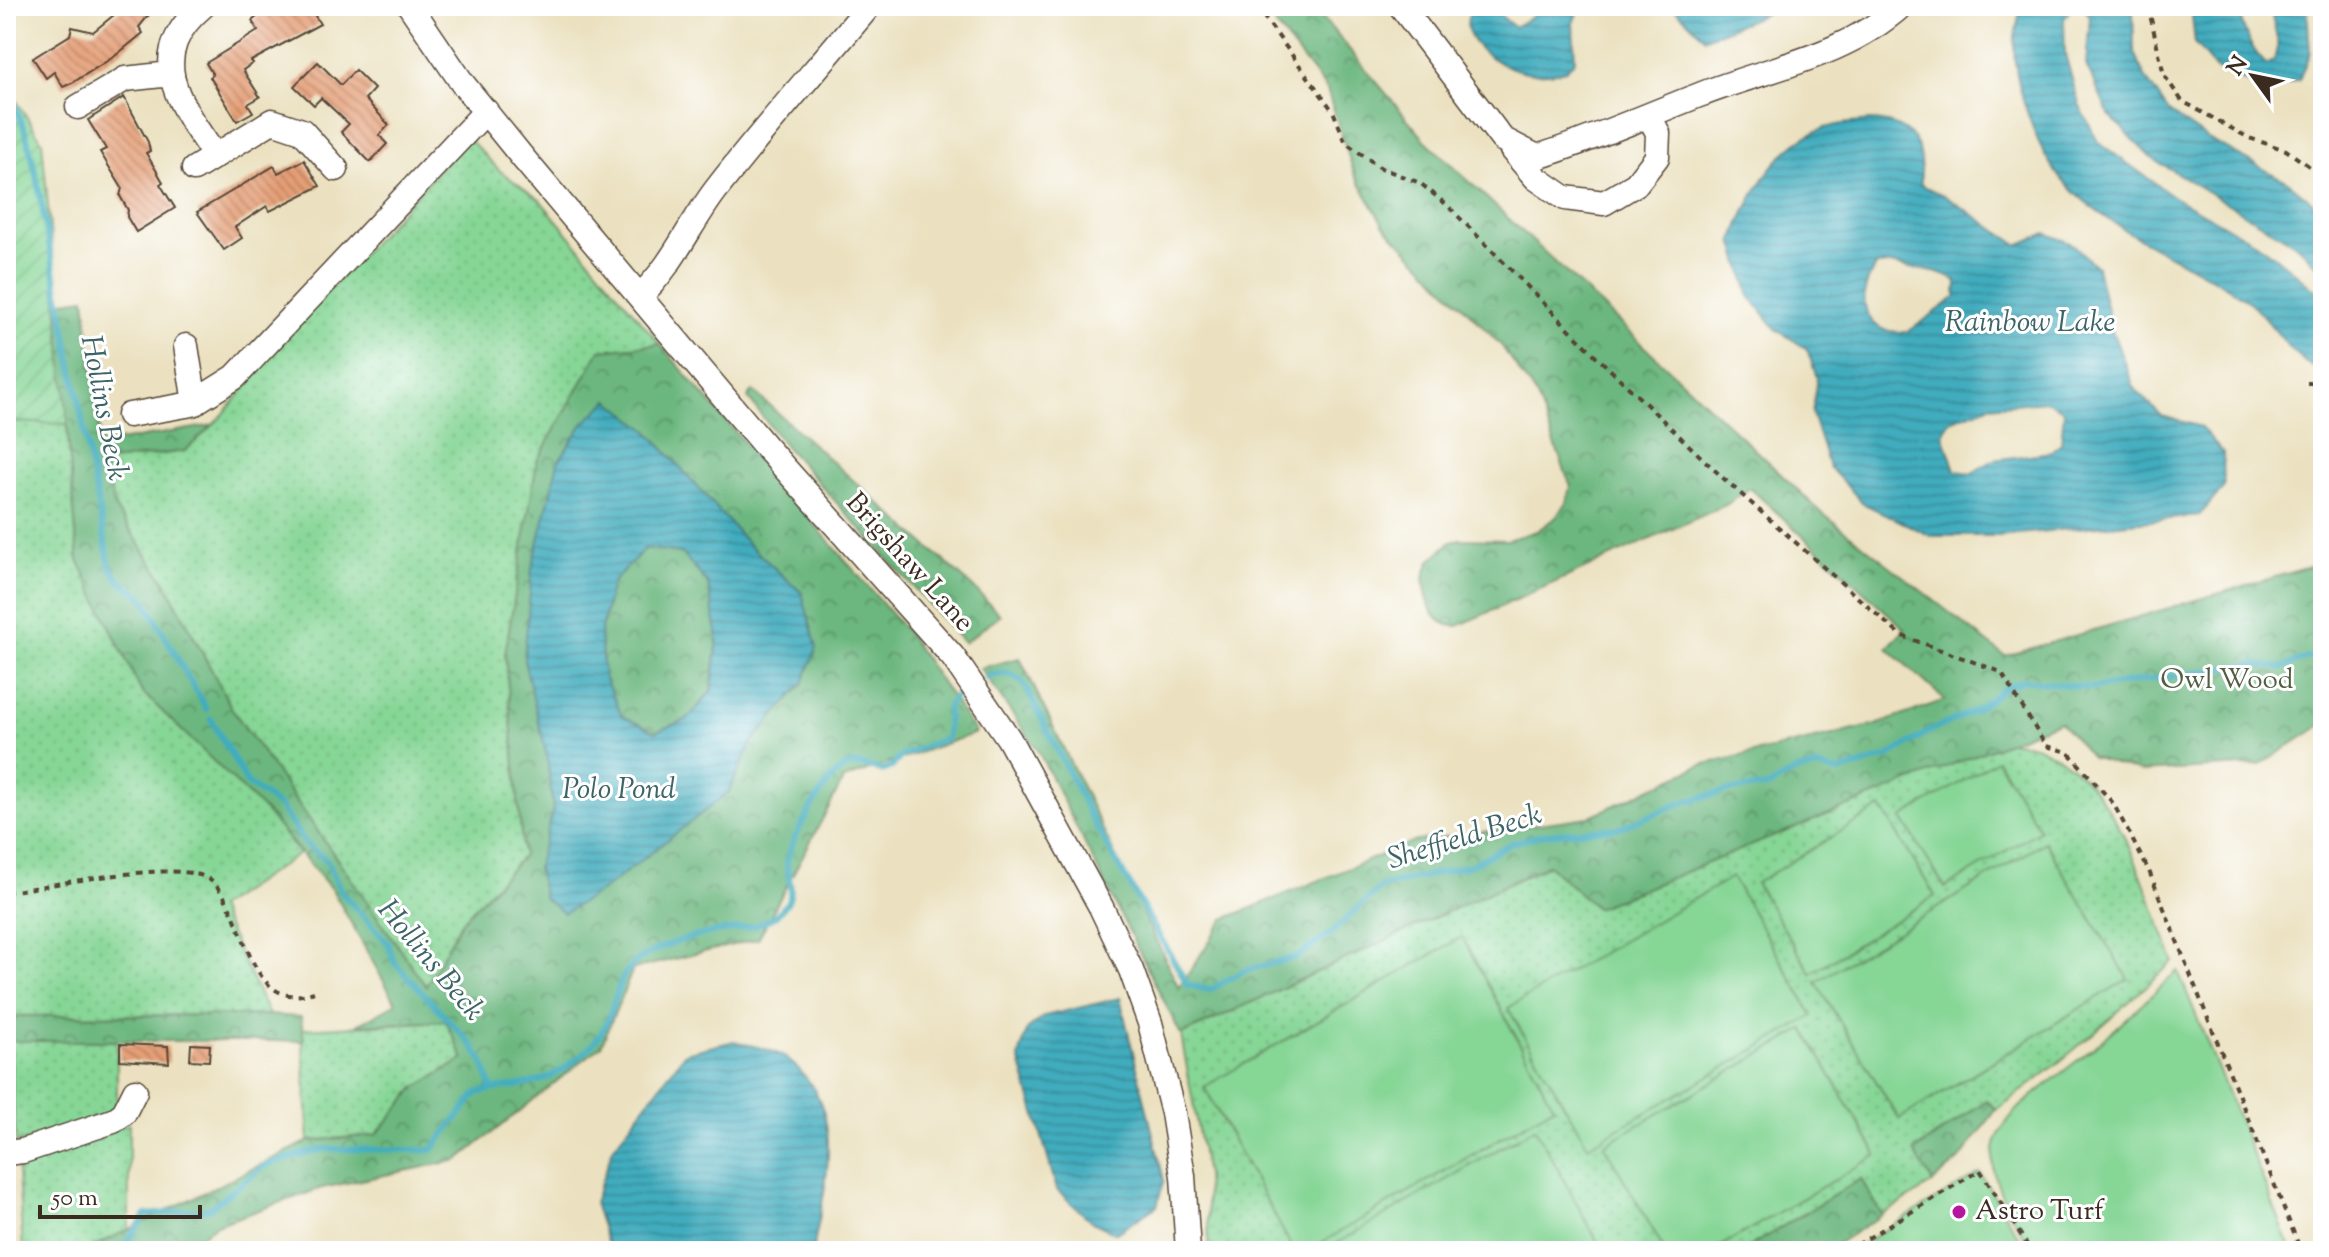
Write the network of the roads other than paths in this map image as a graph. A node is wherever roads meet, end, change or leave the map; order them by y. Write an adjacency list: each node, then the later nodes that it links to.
1 (203, 6): 6 (street)
2 (410, 6): 8 (street, Brigshaw Lane)
3 (869, 6): 12 (street)
4 (1401, 6): 10 (street)
5 (1901, 6): 9 (street)
6 (171, 74): 7 (street); 11 (street)
7 (78, 107)
8 (486, 111): 12 (street, Brigshaw Lane); 14 (street)
9 (1649, 116): 10 (street); 10 (street)
10 (1502, 139)
11 (336, 169)
12 (640, 296): 18 (street, Brigshaw Lane)
13 (186, 346): 14 (street)
14 (195, 403): 15 (street)
15 (129, 415)
16 (135, 1091): 17 (street)
17 (6, 1153)
18 (1188, 1251)

